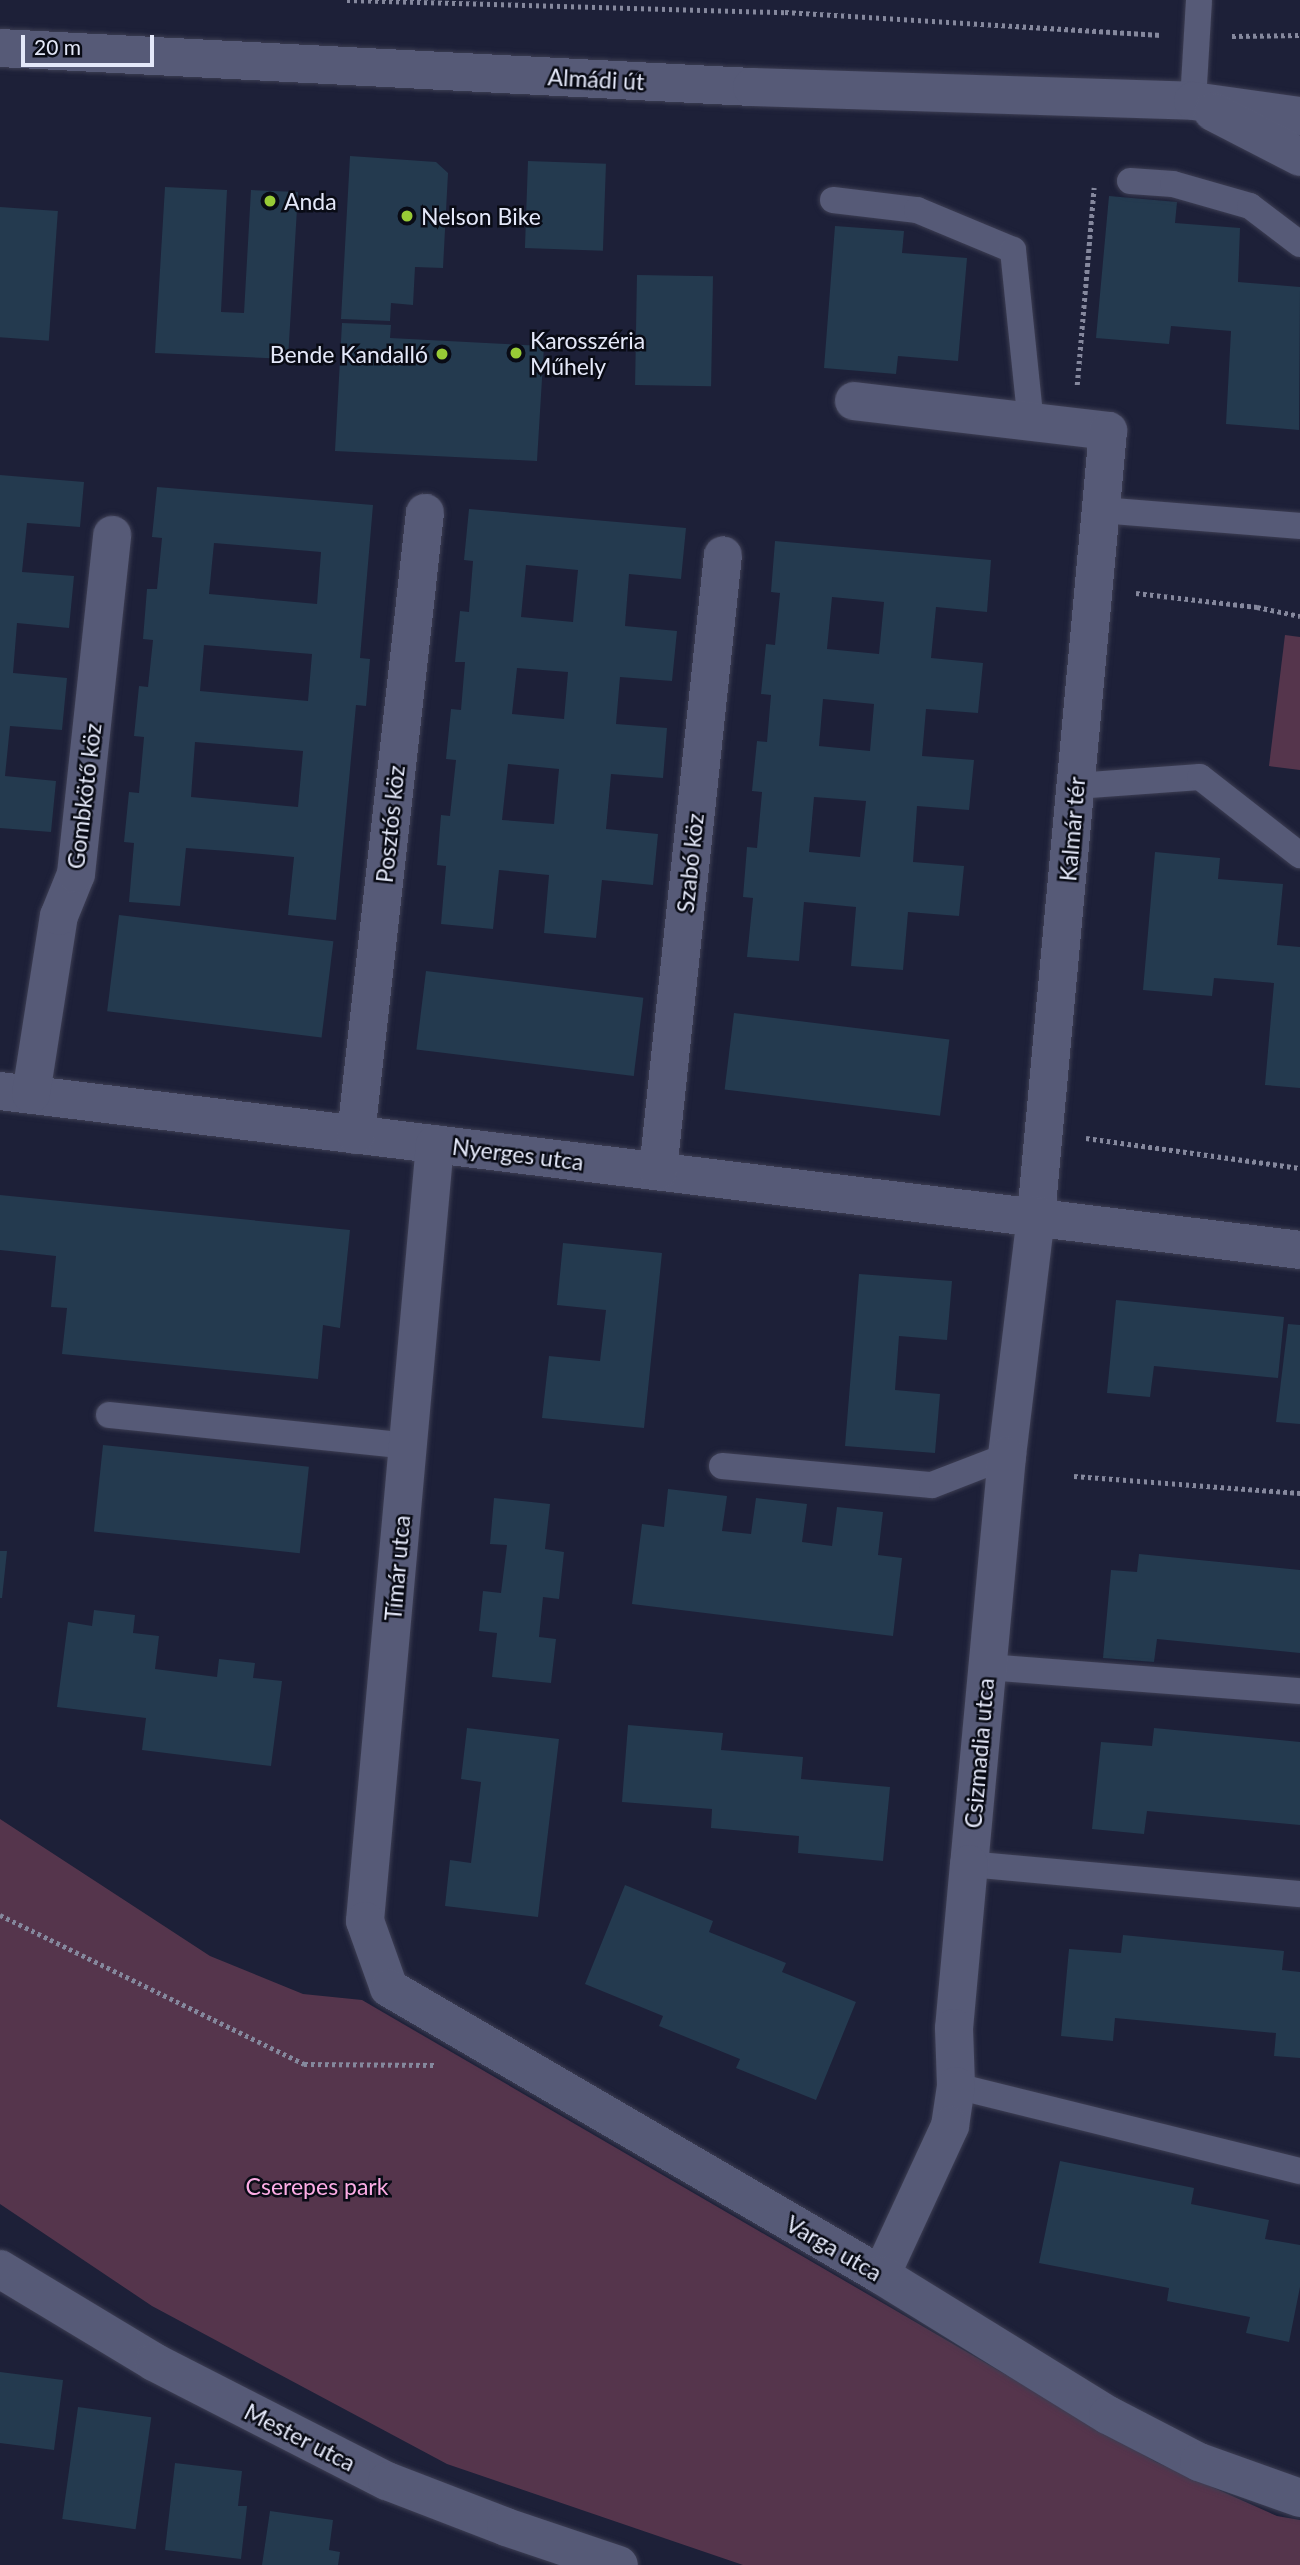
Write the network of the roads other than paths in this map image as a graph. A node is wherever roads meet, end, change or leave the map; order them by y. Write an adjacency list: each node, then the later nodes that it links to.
1 (1199, 0): 3 (lane)
2 (0, 48): 3 (street, Almádi út)
3 (1193, 101): 4 (street, Almádi út); 5 (street, Almádi út)
4 (1300, 116)
5 (1300, 157)
6 (1130, 181): 8 (lane)
7 (833, 200): 10 (lane)
8 (1300, 244)
9 (854, 401): 10 (street, Kalmár tér)
10 (1031, 423): 11 (street, Kalmár tér)
11 (1101, 510): 13 (lane); 16 (street, Kalmár tér)
12 (425, 513): 19 (street, Posztós köz)
13 (1300, 526)
14 (112, 535): 18 (street, Gombkötő köz)
15 (723, 555): 21 (street, Szabó köz)
16 (1076, 786): 17 (lane); 22 (street, Kalmár tér)
17 (1300, 855)
18 (15, 1092): 19 (street, Nyerges utca)
19 (356, 1135): 20 (street, Nyerges utca)
20 (435, 1144): 21 (street, Nyerges utca); 25 (street, Tímár utca)
21 (658, 1171): 22 (street, Nyerges utca)
22 (1036, 1216): 23 (street); 26 (street, Csizmadia utca)
23 (1300, 1250)
24 (109, 1415): 25 (lane)
25 (408, 1446): 32 (street, Tímár utca)
26 (1007, 1456): 27 (lane); 28 (street, Csizmadia utca)
27 (722, 1466)
28 (987, 1667): 29 (lane); 30 (street, Csizmadia utca)
29 (1300, 1691)
30 (969, 1864): 31 (lane); 33 (street, Csizmadia utca)
31 (1300, 1894)
32 (388, 1988): 36 (street, Varga utca)
33 (956, 2086): 34 (lane); 36 (street, Csizmadia utca)
34 (1300, 2171)
35 (0, 2269): 38 (street, Mester utca)
36 (881, 2275): 37 (street, Varga utca)
37 (1296, 2488)
38 (619, 2565)

